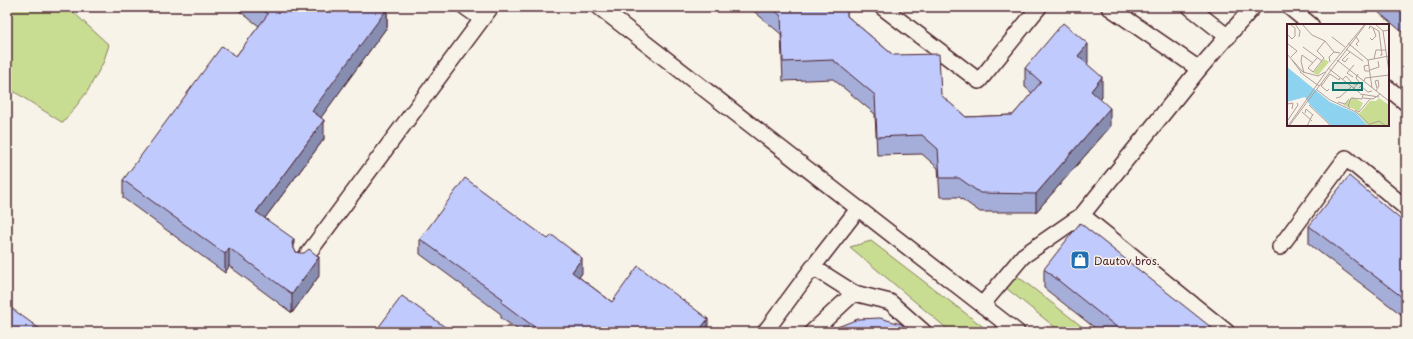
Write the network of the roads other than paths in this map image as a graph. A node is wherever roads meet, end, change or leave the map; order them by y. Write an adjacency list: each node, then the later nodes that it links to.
1 (465, 7): 10 (lane)
2 (491, 7): 10 (lane)
3 (599, 7): 17 (lane)
4 (882, 7): 5 (lane)
5 (1039, 7)
6 (1110, 7): 13 (lane)
7 (1190, 7): 12 (lane)
8 (1253, 7): 12 (lane)
9 (1289, 7): 11 (lane)
10 (482, 19): 20 (lane)
11 (1310, 24)
12 (1228, 37): 13 (lane)
13 (1199, 69): 18 (lane)
14 (1389, 89): 15 (lane)
15 (1406, 103)
16 (1406, 208): 19 (lane)
17 (858, 209): 21 (lane); 23 (lane)
18 (1082, 215): 23 (lane); 28 (lane)
19 (1280, 247)
20 (301, 263)
21 (813, 267): 22 (lane); 24 (lane)
22 (854, 293): 25 (lane); 26 (lane)
23 (982, 305): 27 (lane)
24 (765, 332)
25 (812, 332)
26 (924, 332)
27 (1017, 332)
28 (1227, 332)

